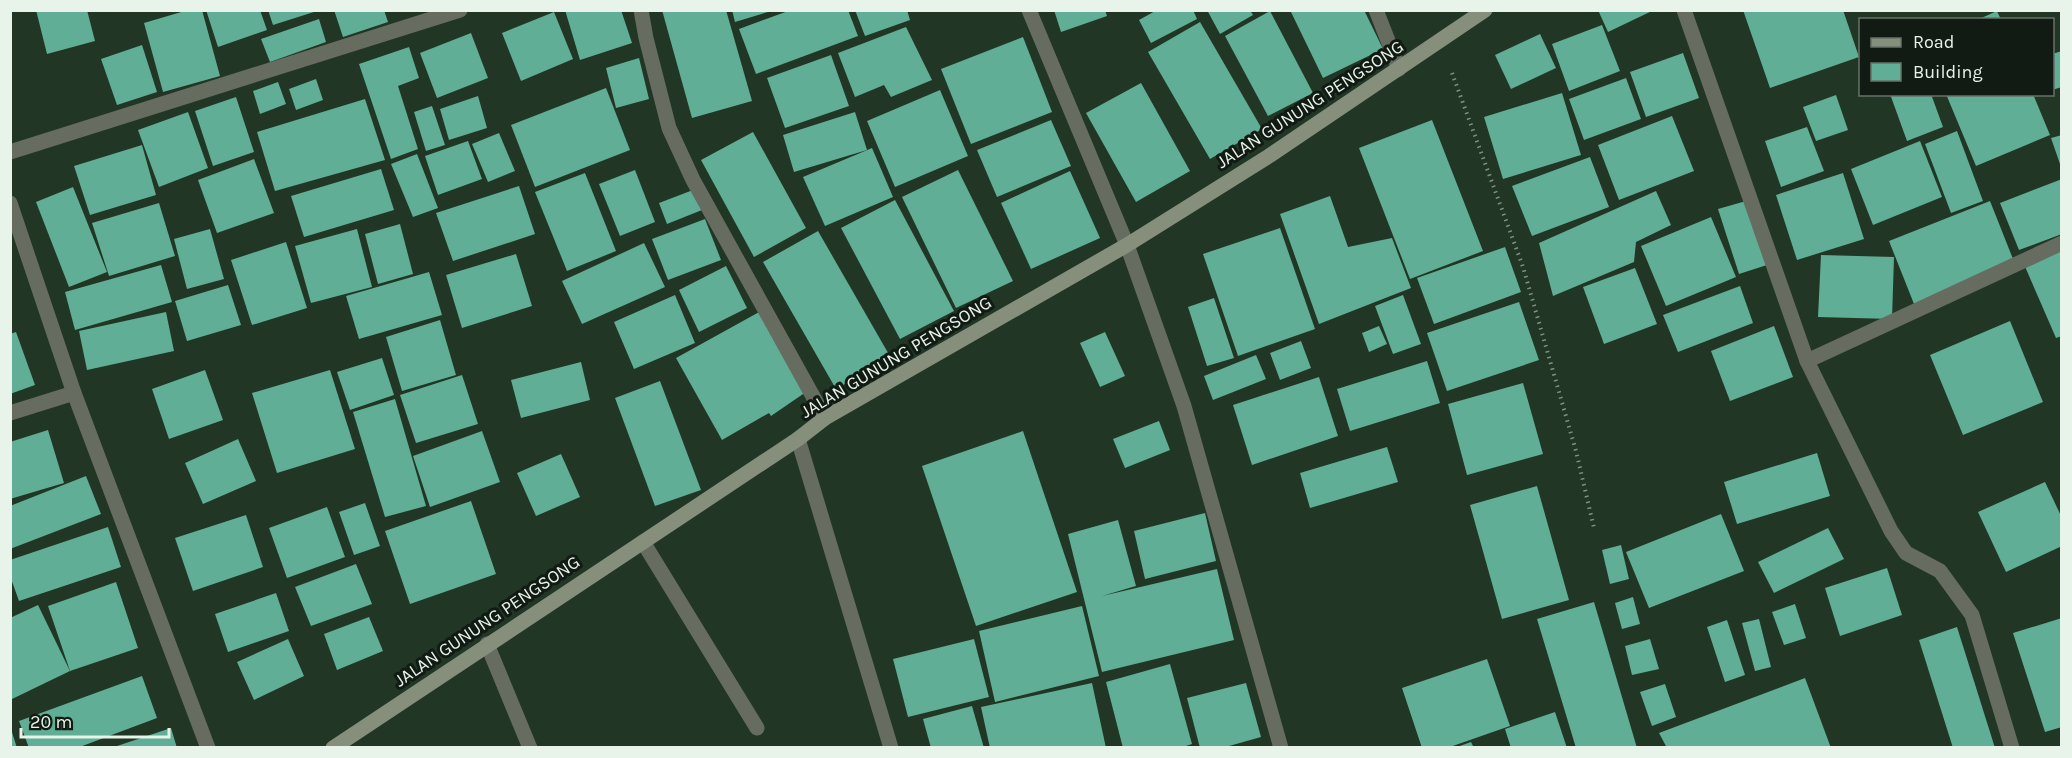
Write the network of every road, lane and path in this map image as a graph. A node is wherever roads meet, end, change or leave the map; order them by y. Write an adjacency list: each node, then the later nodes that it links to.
1 (460, 10): 9 (street)
2 (641, 10): 16 (street)
3 (1029, 10): 12 (street)
4 (1376, 10): 8 (street)
5 (1485, 10): 7 (street, JALAN GUNUNG PENGSONG)
6 (1684, 10): 13 (street)
7 (1440, 41): 8 (street, JALAN GUNUNG PENGSONG); 18 (path)
8 (1399, 69): 12 (street, JALAN GUNUNG PENGSONG)
9 (10, 152)
10 (10, 203): 14 (street)
11 (2061, 243): 13 (street)
12 (1127, 244): 16 (street, JALAN GUNUNG PENGSONG); 26 (street)
13 (1807, 361): 27 (street)
14 (74, 393): 15 (street); 22 (street)
15 (10, 412)
16 (825, 418): 17 (street, JALAN GUNUNG PENGSONG)
17 (798, 439): 19 (street, JALAN GUNUNG PENGSONG); 25 (street)
18 (1594, 528)
19 (643, 542): 20 (street, JALAN GUNUNG PENGSONG); 21 (street)
20 (487, 644): 23 (street, JALAN GUNUNG PENGSONG); 24 (street)
21 (757, 728)
22 (208, 747)
23 (333, 747)
24 (530, 747)
25 (891, 747)
26 (1281, 747)
27 (2012, 747)

